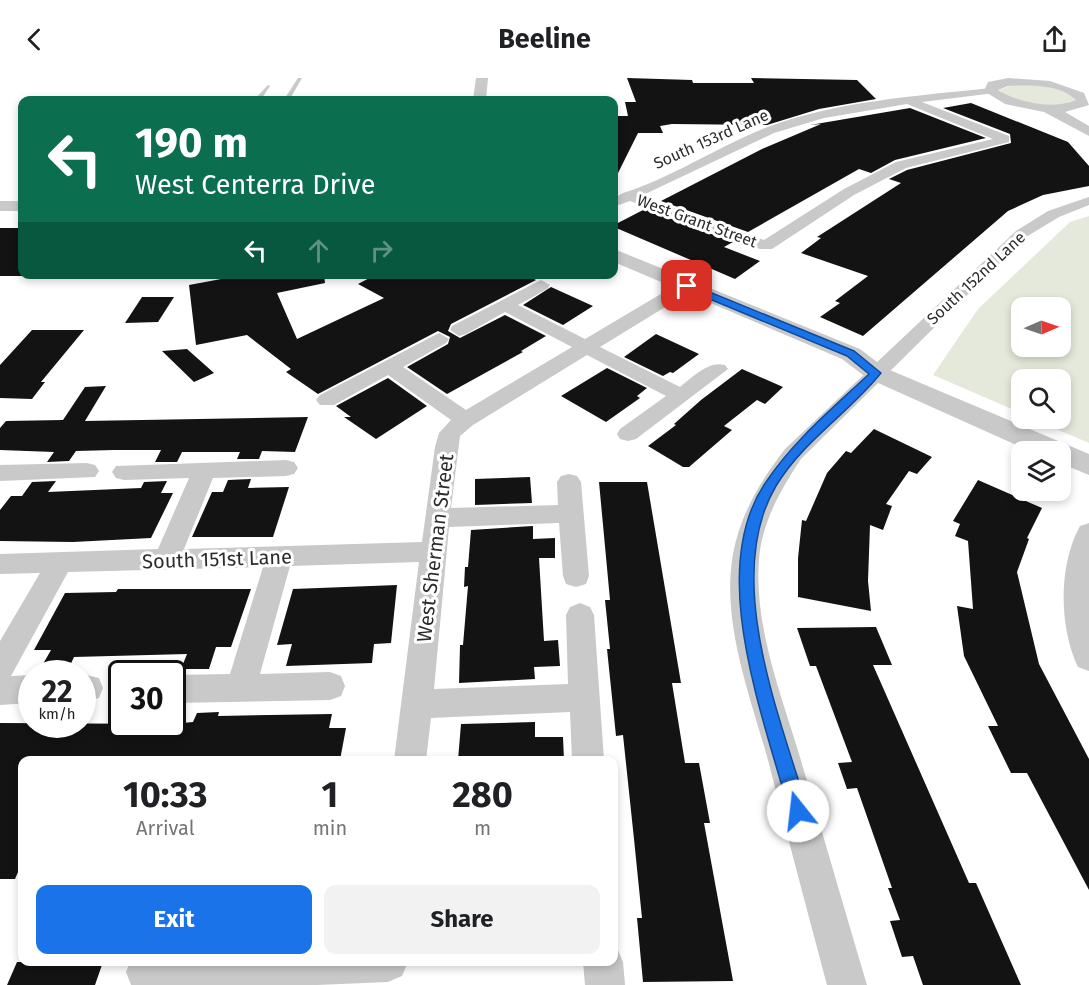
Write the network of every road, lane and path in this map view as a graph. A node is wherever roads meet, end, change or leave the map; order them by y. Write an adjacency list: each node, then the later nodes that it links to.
1 (300, 78): 9 (lane)
2 (482, 78): 10 (street)
3 (1030, 78): 4 (street)
4 (1046, 84): 6 (street); 7 (street)
5 (268, 86): 8 (lane)
6 (995, 88): 11 (street, South 153rd Lane); 12 (street)
7 (1083, 93): 13 (street)
8 (261, 96)
9 (289, 96)
10 (480, 96)
11 (908, 100): 16 (street, South 153rd Lane); 16 (street, West Grant Street)
12 (1046, 107): 13 (street); 15 (street)
13 (1071, 107): 14 (street)
14 (1089, 118)
15 (1089, 132)
16 (628, 196): 18 (street, South 153rd Lane)
17 (1089, 201): 31 (street, South 152nd Lane)
18 (618, 202)
19 (0, 206): 20 (street)
20 (18, 206)
21 (618, 257): 24 (street)
22 (618, 272): 24 (street)
23 (540, 285): 25 (street)
24 (679, 291): 28 (street, West Sherman Street); 31 (street)
25 (504, 305): 26 (street); 28 (street)
26 (459, 330)
27 (439, 339): 29 (street)
28 (587, 347): 32 (street); 34 (street, West Sherman Street)
29 (389, 366): 33 (street); 34 (street)
30 (718, 369): 32 (street)
31 (876, 373): 36 (street); 72 (street)
32 (680, 395): 35 (street)
33 (327, 400)
34 (465, 420): 46 (street, West Sherman Street)
35 (628, 434)
36 (1034, 441)
37 (1071, 457): 38 (street)
38 (1089, 465)
39 (286, 468): 40 (street)
40 (204, 470): 42 (street); 50 (street)
41 (87, 471): 43 (street)
42 (124, 472)
43 (2, 476)
44 (569, 482): 45 (street)
45 (572, 514): 46 (street); 53 (street)
46 (439, 518): 48 (street, West Sherman Street)
47 (1089, 533): 55 (street)
48 (434, 552): 49 (street, South 151st Lane); 63 (street, West Sherman Street)
49 (279, 557): 50 (street, South 151st Lane); 58 (street)
50 (166, 561): 51 (street, South 151st Lane)
51 (60, 562): 52 (street, South 151st Lane); 56 (street)
52 (0, 564)
53 (576, 576)
54 (580, 615): 62 (street)
55 (1089, 658)
56 (0, 669)
57 (330, 686): 58 (street)
58 (241, 688): 59 (street)
59 (186, 689)
60 (18, 690): 61 (street)
61 (0, 691)
62 (584, 697): 63 (street); 65 (street)
63 (417, 704): 64 (street, West Sherman Street)
64 (410, 756)
65 (588, 756)
66 (300, 966): 69 (street)
67 (387, 966): 70 (street)
68 (603, 966): 71 (street)
69 (146, 973)
70 (385, 985)
71 (605, 985)
72 (847, 985)

